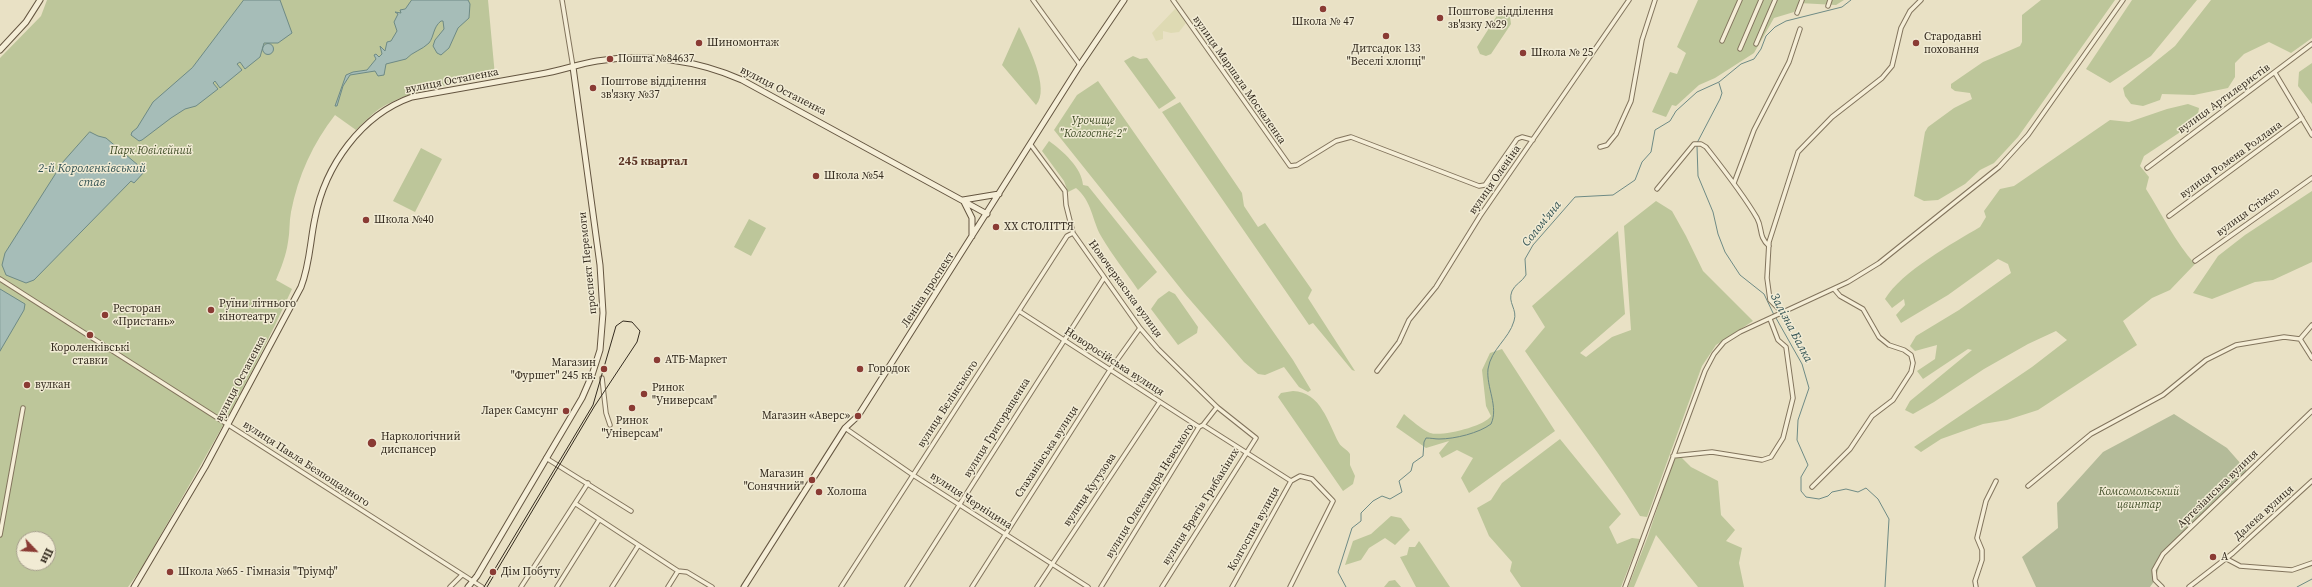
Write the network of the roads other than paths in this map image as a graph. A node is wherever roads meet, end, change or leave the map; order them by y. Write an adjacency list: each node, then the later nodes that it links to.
1 (40, 0): 22 (main road)
2 (562, 0): 24 (street, проспект Перемоги)
3 (1033, 0): 23 (street)
4 (1124, 0): 23 (main road, Леніна проспект)
5 (1173, 0): 28 (street, вулиця Маршала Москаленка)
6 (1629, 0): 28 (street, вулиця Оленіна)
7 (1655, 0): 30 (street)
8 (1740, 0): 18 (street)
9 (1761, 0): 21 (street)
10 (1775, 0): 19 (street)
11 (1802, 0): 16 (street)
12 (1830, 0): 15 (street)
13 (1922, 0): 41 (street)
14 (2123, 0): 45 (street)
15 (1828, 6)
16 (1797, 13)
17 (1800, 29): 33 (street)
18 (1722, 41)
19 (1756, 44)
20 (2312, 44): 25 (street, вулиця Артилеристів)
21 (1740, 49)
22 (0, 50)
23 (1080, 65): 29 (main road, Леніна проспект)
24 (573, 67): 36 (main road, вулиця Остапенка); 61 (main road, вулиця Остапенка); 68 (main road, проспект Перемоги)
25 (2275, 72): 26 (street); 31 (street, вулиця Артилеристів)
26 (2302, 118): 27 (street); 38 (street, вулиця Ромена Роллана)
27 (2312, 135)
28 (1533, 140): 55 (street, вулиця Оленіна)
29 (1031, 145): 35 (main road, Леніна проспект); 39 (street, Новочеркаська вулиця)
30 (1600, 147)
31 (2147, 168)
32 (2312, 178): 42 (street, вулиця Стіжко)
33 (1734, 182): 34 (street); 41 (street)
34 (1657, 189)
35 (999, 194): 36 (main road); 37 (main road, Леніна проспект)
36 (963, 200): 37 (main road, вулиця Остапенка); 40 (main road)
37 (987, 214): 40 (main road, Леніна проспект)
38 (2169, 216)
39 (1073, 233): 43 (street, Новочеркаська вулиця); 46 (street, вулиця Бєлінського)
40 (972, 238): 64 (main road, Леніна проспект)
41 (1769, 246): 47 (street)
42 (2195, 261)
43 (1104, 278): 50 (street, Новочеркаська вулиця); 52 (street, вулиця Григоращенка)
44 (0, 279): 61 (street, вулиця Павла Безпощадного)
45 (1834, 288): 47 (street); 74 (street)
46 (1019, 311): 52 (street, Новоросійська вулиця); 69 (street, вулиця Бєлінського)
47 (1783, 314): 48 (street)
48 (1771, 318): 67 (street); 67 (street)
49 (2312, 325): 51 (street)
50 (1140, 328): 54 (street, Стаханівська вулиця); 58 (street, Новочеркаська вулиця)
51 (2300, 339): 53 (street); 75 (street)
52 (1063, 340): 54 (street, Новоросійська вулиця); 77 (street, вулиця Григоращенка)
53 (2312, 358)
54 (1110, 370): 57 (street, Новоросійська вулиця); 81 (street, Стаханівська вулиця)
55 (1377, 370)
56 (602, 378): 62 (street)
57 (1159, 402): 63 (street, Новоросійська вулиця); 84 (street, вулиця Кутузова)
58 (1217, 407): 63 (street, вулиця Олександра Невського); 65 (street, Новочеркаська вулиця)
59 (23, 408): 80 (street)
60 (2312, 411): 110 (street, Артезіанська вулиця)
61 (229, 425): 87 (street, вулиця Павла Безпощадного); 89 (main road, вулиця Остапенка)
62 (610, 425)
63 (1201, 426): 66 (street, Новоросійська вулиця); 104 (street, вулиця Олександра Невського)
64 (845, 428): 69 (street, вулиця Черніцина); 98 (main road, Леніна проспект)
65 (1256, 438): 66 (street, вулиця Братів Грибакіних)
66 (1245, 452): 70 (street, Новоросійська вулиця); 105 (street, вулиця Братів Грибакіних)
67 (1673, 456): 108 (street)
68 (546, 458): 73 (street); 88 (main road, проспект Перемоги)
69 (913, 475): 77 (street, вулиця Черніцина); 99 (street, вулиця Бєлінського)
70 (1291, 481): 106 (street, Колгоспна вулиця); 107 (street)
71 (1996, 481): 109 (street)
72 (2312, 481): 83 (street, Далека вулиця)
73 (588, 483): 76 (street); 78 (street)
74 (1812, 486)
75 (2028, 486)
76 (576, 504): 79 (street); 93 (street)
77 (959, 504): 81 (street, вулиця Черніцина); 100 (street, вулиця Григоращенка)
78 (631, 511)
79 (599, 520): 82 (street); 94 (street)
80 (0, 534)
81 (1005, 534): 84 (street, вулиця Черніцина); 101 (street, Стаханівська вулиця)
82 (638, 546): 86 (street); 95 (street)
83 (2225, 558): 85 (street); 111 (street, Далека вулиця)
84 (1052, 563): 102 (street, вулиця Кутузова); 103 (street, вулиця Черніцина)
85 (2312, 563)
86 (678, 571): 96 (street); 97 (street)
87 (462, 575): 88 (street, вулиця Павла Безпощадного); 90 (street)
88 (473, 582): 91 (main road, проспект Перемоги); 92 (street, вулиця Павла Безпощадного)
89 (134, 587)
90 (450, 587)
91 (468, 587)
92 (482, 587)
93 (521, 587)
94 (557, 587)
95 (612, 587)
96 (668, 587)
97 (712, 587)
98 (744, 587)
99 (841, 587)
100 (907, 587)
101 (972, 587)
102 (1037, 587)
103 (1088, 587)
104 (1101, 587)
105 (1162, 587)
106 (1232, 587)
107 (1290, 587)
108 (1625, 587)
109 (1976, 587)
110 (2162, 587)
111 (2189, 587)

